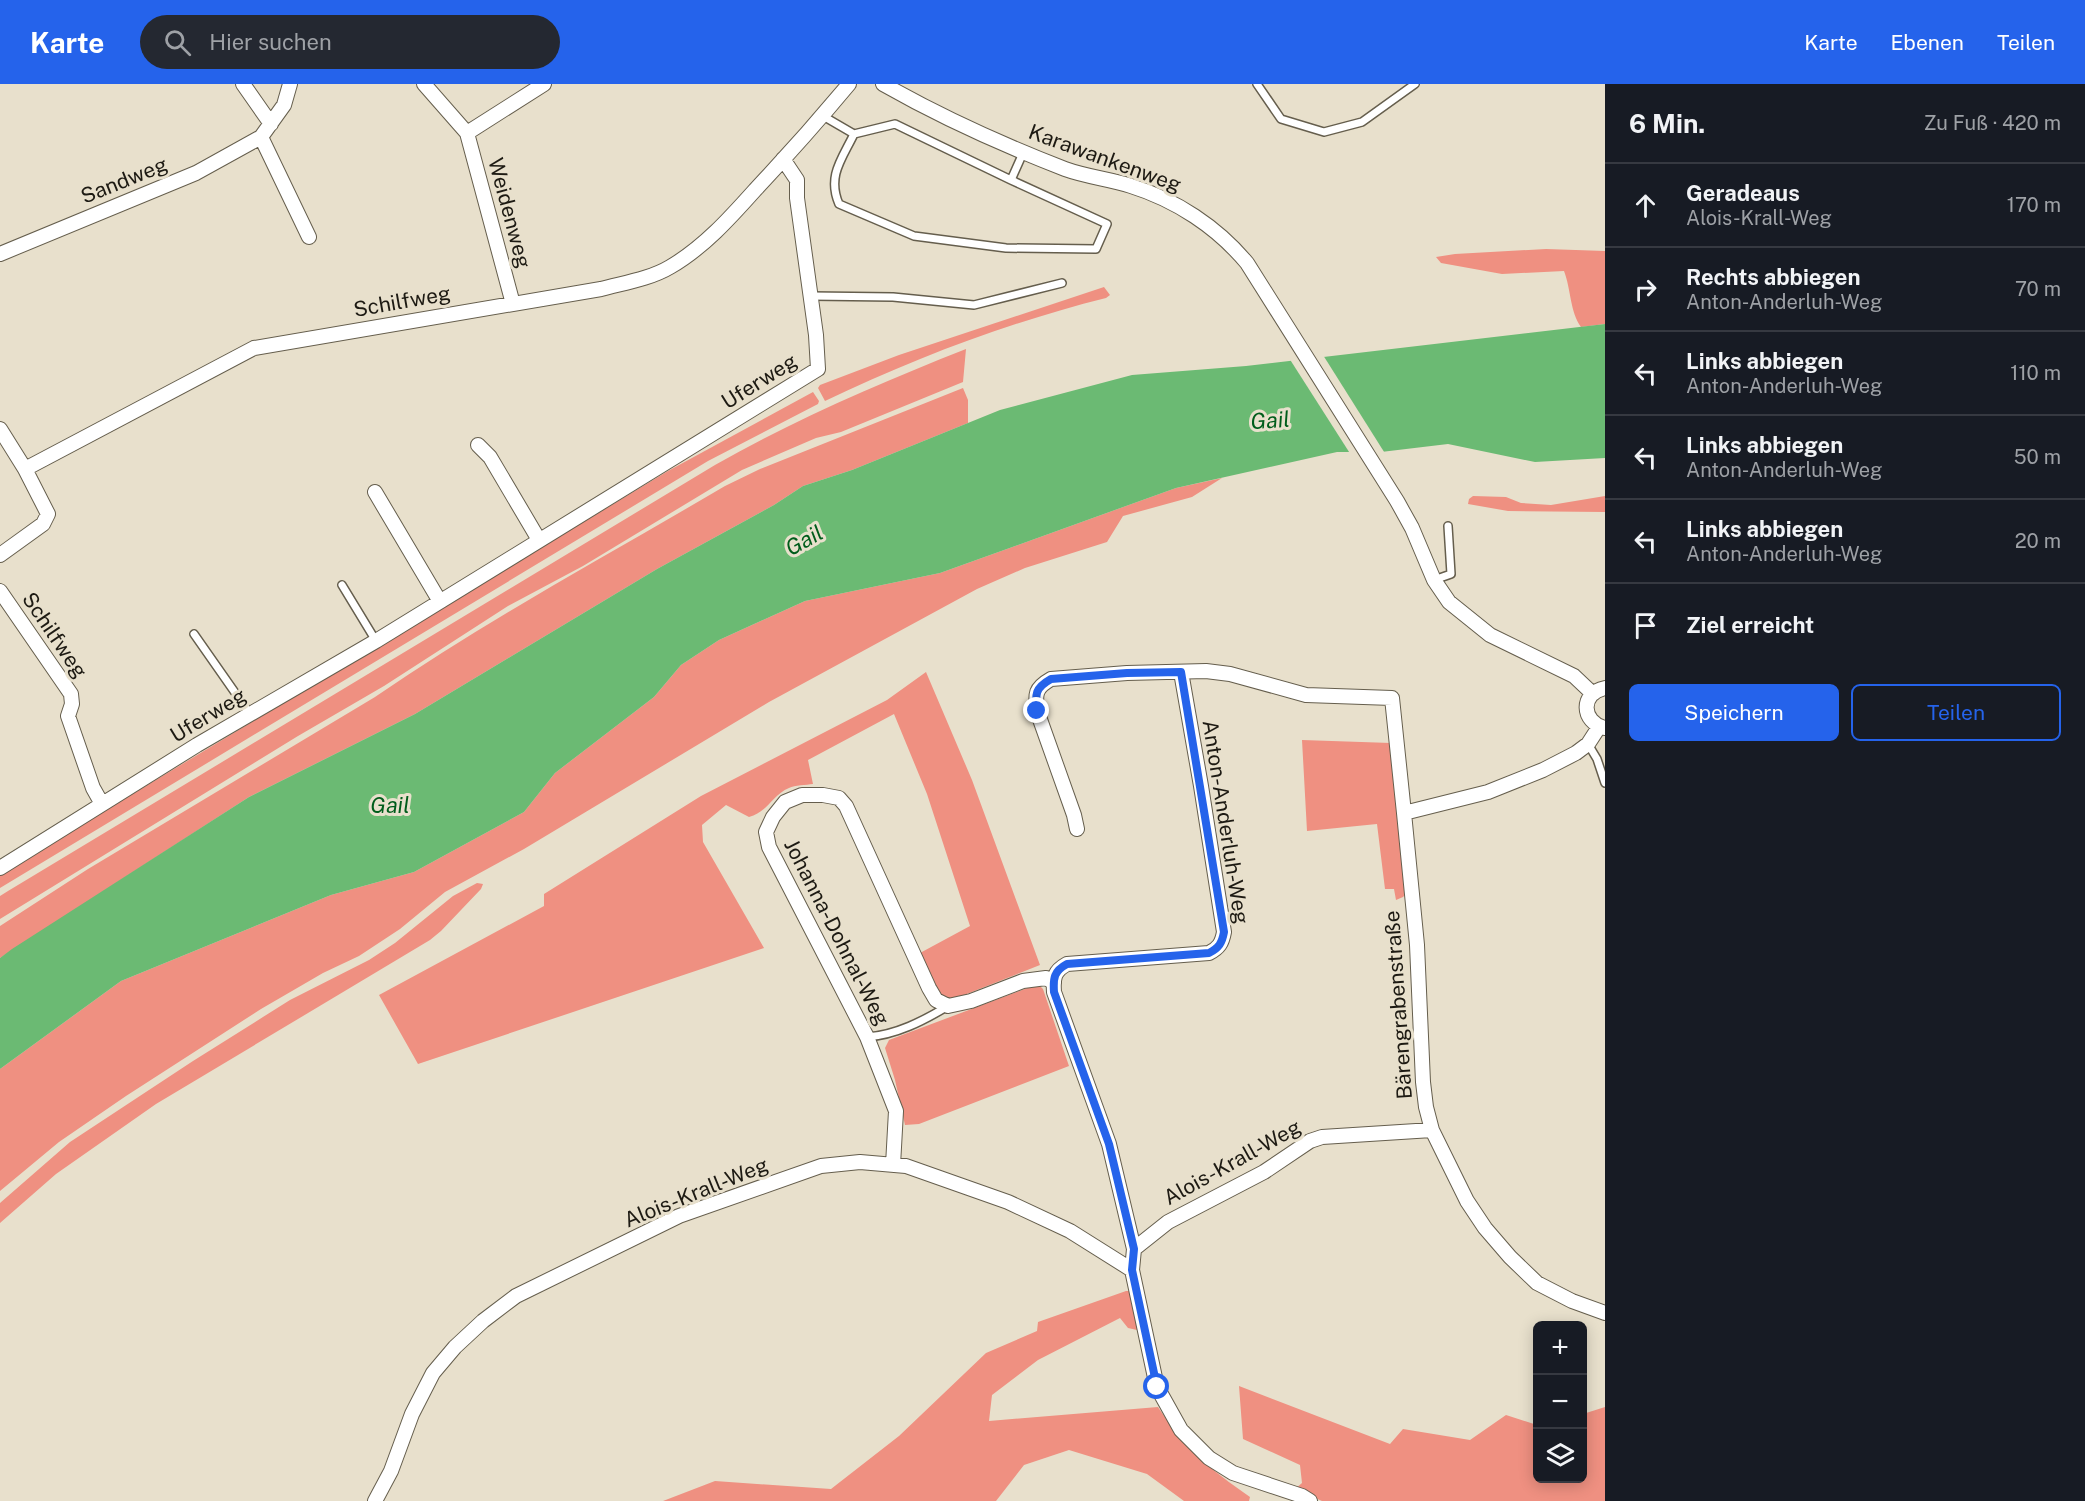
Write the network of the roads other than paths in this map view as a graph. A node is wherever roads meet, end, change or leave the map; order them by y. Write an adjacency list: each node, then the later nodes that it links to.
1 (243, 84): 10 (street)
2 (290, 84): 10 (street, Sandweg)
3 (424, 84): 11 (street, Weidenweg)
4 (544, 84): 11 (street)
5 (849, 84): 9 (street, Schilfweg)
6 (883, 84): 14 (street, Karawankenweg)
7 (1257, 84): 8 (lane)
8 (1415, 84)
9 (823, 116): 12 (lane); 15 (street, Schilfweg)
10 (271, 124): 13 (street, Sandweg)
11 (467, 133): 21 (street, Weidenweg)
12 (854, 134): 16 (lane); 16 (lane)
13 (261, 138): 17 (street); 18 (street, Sandweg)
14 (1024, 152): 16 (lane); 29 (street, Karawankenweg)
15 (783, 159): 20 (street, Uferweg); 21 (street, Schilfweg)
16 (1011, 180)
17 (309, 237)
18 (0, 254)
19 (1062, 283): 20 (lane)
20 (811, 296): 27 (street, Uferweg)
21 (513, 304): 24 (street, Schilfweg)
22 (0, 429): 24 (street)
23 (478, 445): 27 (street)
24 (25, 469): 28 (street)
25 (375, 492): 32 (street)
26 (1448, 526): 29 (lane)
27 (539, 540): 32 (street, Uferweg)
28 (0, 555)
29 (1434, 580): 36 (street, Karawankenweg)
30 (342, 585): 34 (lane)
31 (0, 591): 41 (street, Schilfweg)
32 (439, 600): 34 (street, Uferweg)
33 (194, 634): 37 (lane)
34 (376, 640): 37 (street, Uferweg)
35 (1181, 672): 42 (street); 43 (street); 45 (street, Anton-Anderluh-Weg)
36 (1599, 691): 38 (street)
37 (250, 714): 41 (street, Uferweg)
38 (1602, 728): 39 (street)
39 (1588, 744): 40 (lane); 42 (street)
40 (1605, 783)
41 (102, 804): 44 (street, Uferweg)
42 (1404, 813): 48 (street, Bärengrabenstraße)
43 (1077, 830)
44 (0, 868)
45 (1054, 981): 46 (street); 50 (street)
46 (948, 1006): 47 (lane); 47 (street, Johanna-Dohnal-Weg)
47 (867, 1037): 49 (street, Johanna-Dohnal-Weg)
48 (1432, 1130): 50 (street, Alois-Krall-Weg); 52 (street, Bärengrabenstraße)
49 (893, 1165): 51 (street, Alois-Krall-Weg); 53 (street, Alois-Krall-Weg)
50 (1134, 1249): 51 (street)
51 (1132, 1270): 54 (street)
52 (1605, 1313)
53 (375, 1501)
54 (1310, 1501)

